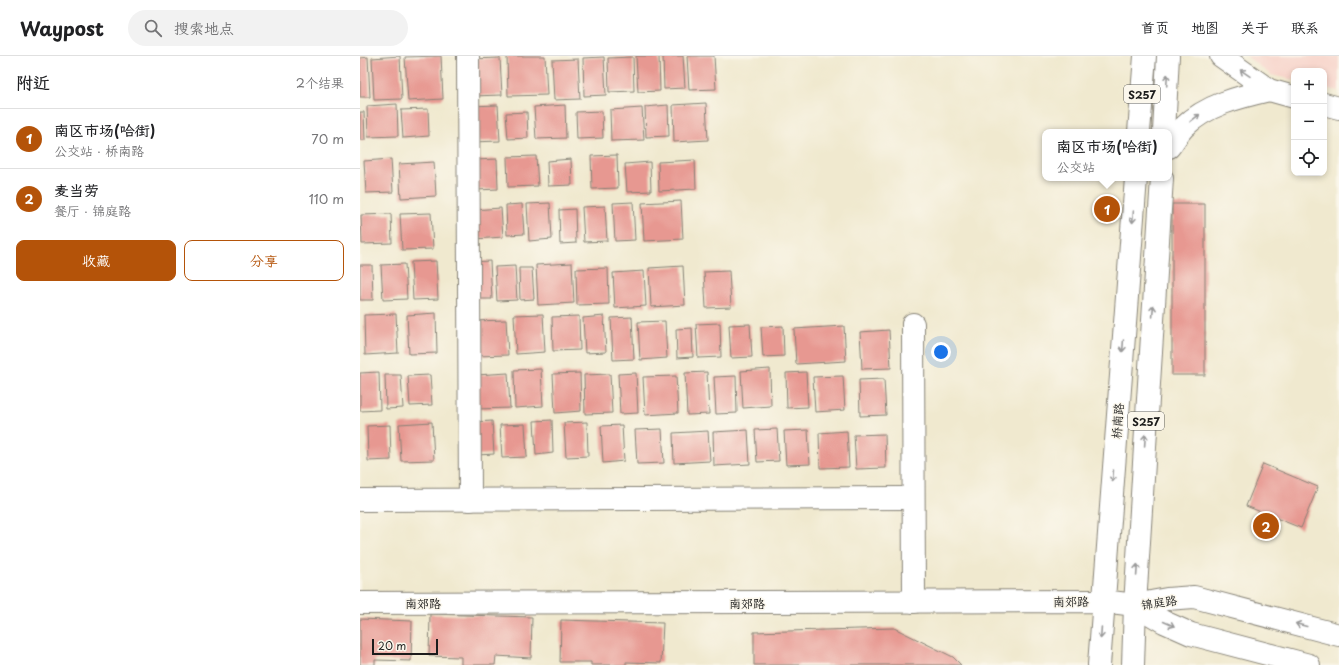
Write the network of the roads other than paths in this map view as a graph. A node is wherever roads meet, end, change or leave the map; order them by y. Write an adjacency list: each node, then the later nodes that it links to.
1 (468, 56): 17 (street)
2 (1145, 56): 9 (street, S257)
3 (1168, 56): 10 (street, S257, one-way to 3)
4 (1221, 56): 5 (street, one-way to 4)
5 (1268, 90): 6 (street); 11 (street, one-way to 5)
6 (1291, 96)
7 (1327, 105): 8 (street)
8 (1339, 108)
9 (1139, 129)
10 (1164, 129)
11 (1172, 143)
12 (1136, 181): 18 (street, 桥南路 / S257, one-way to 18)
13 (1162, 181): 21 (street, S257, one-way to 13)
14 (913, 324): 15 (street)
15 (913, 498): 17 (street); 19 (street)
16 (360, 500): 17 (street)
17 (470, 500)
18 (1103, 601): 19 (street, 南郊路); 21 (street, 南郊路); 23 (street, 桥南路 / S257, one-way to 23)
19 (914, 602): 20 (street, 南郊路)
20 (360, 603)
21 (1135, 605): 22 (street, 锦庭路, one-way to 21); 24 (street, S257); 25 (street, 锦庭路, one-way to 25)
22 (1339, 635)
23 (1099, 665)
24 (1133, 665)
25 (1309, 665)

